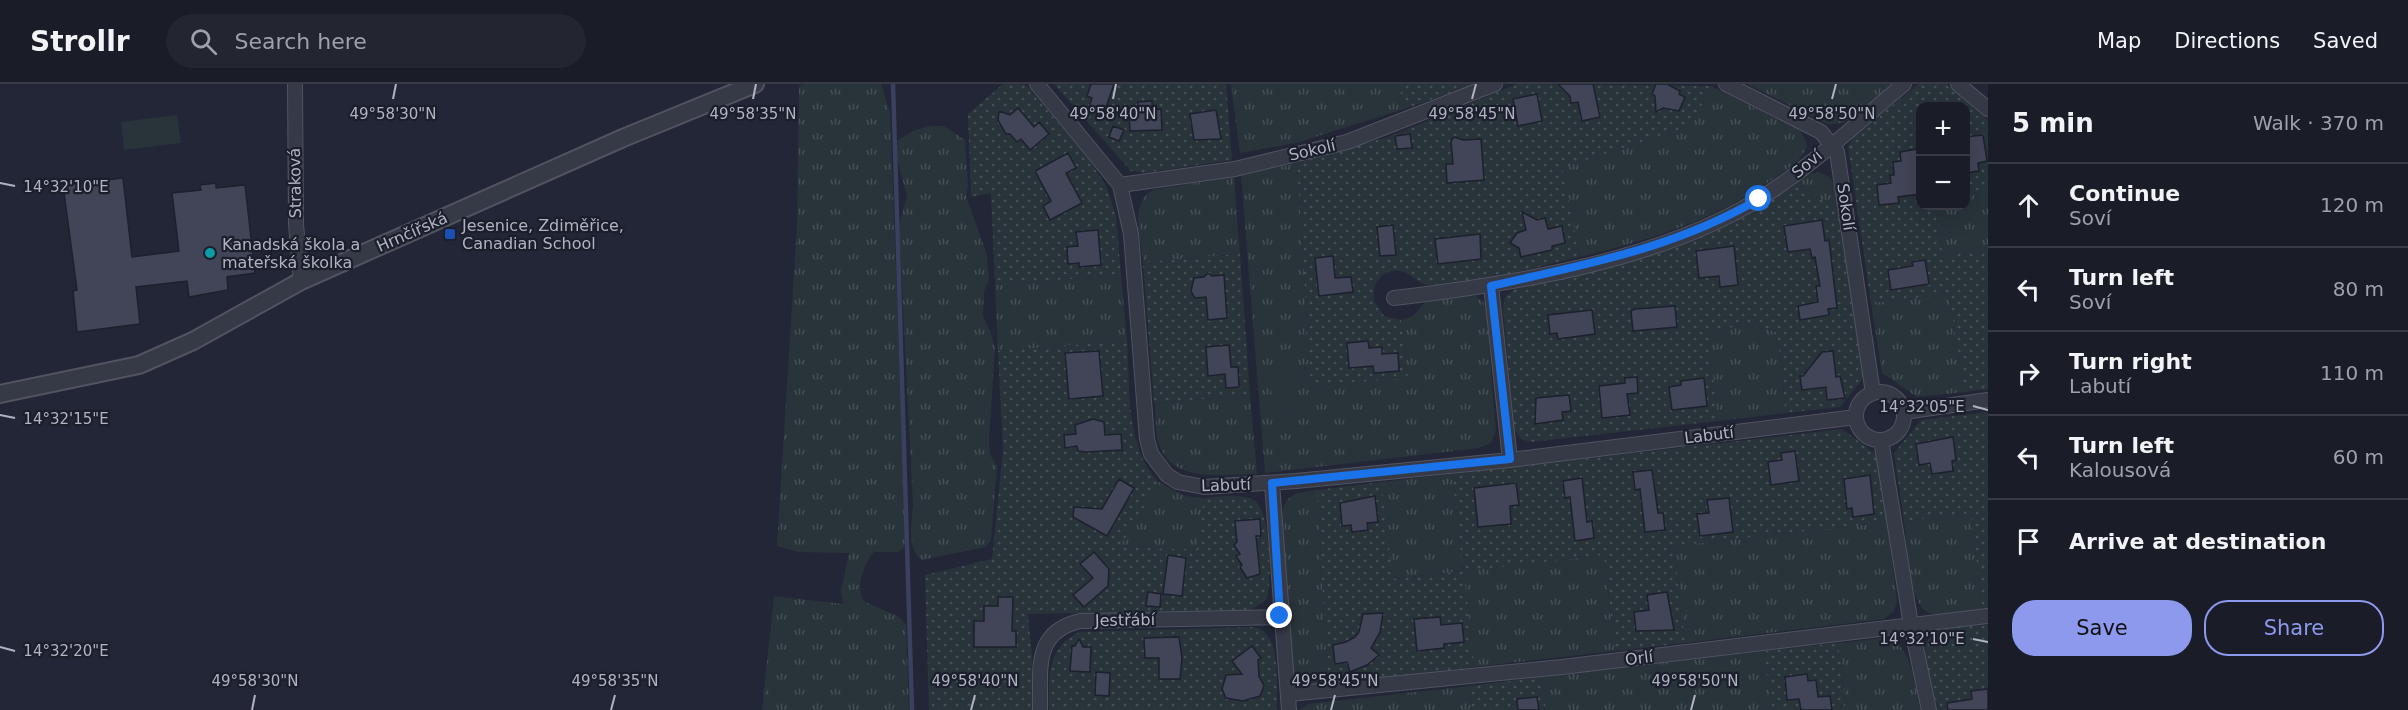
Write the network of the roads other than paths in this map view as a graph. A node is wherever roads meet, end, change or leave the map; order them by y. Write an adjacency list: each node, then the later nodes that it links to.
1 (295, 84): 11 (street, Straková)
2 (755, 84): 11 (street, Hrnčířská)
3 (1037, 84): 10 (street, Labutí)
4 (1495, 84): 10 (street, Sokolí)
5 (1726, 84): 9 (street)
6 (1904, 84): 9 (street, Soví)
7 (1958, 84): 8 (street)
8 (1988, 109)
9 (1832, 143): 12 (street, Soví); 14 (street, Sokolí)
10 (1120, 185): 21 (street, Labutí)
11 (301, 281): 15 (street, Hrnčířská)
12 (1491, 286): 13 (street, Soví); 20 (street)
13 (1394, 298)
14 (1873, 393): 17 (street); 18 (street)
15 (0, 394)
16 (1988, 400): 17 (street)
17 (1904, 412): 19 (street)
18 (1856, 417): 19 (street); 20 (street, Labutí)
19 (1881, 440): 24 (street)
20 (1510, 459): 21 (street, Labutí)
21 (1272, 483): 22 (street)
22 (1280, 616): 25 (street); 26 (street, Jestřábí)
23 (1988, 616): 24 (street, Orlí)
24 (1911, 625): 25 (street, Orlí); 28 (street)
25 (1289, 694): 27 (street)
26 (1040, 710)
27 (1289, 710)
28 (1929, 710)

